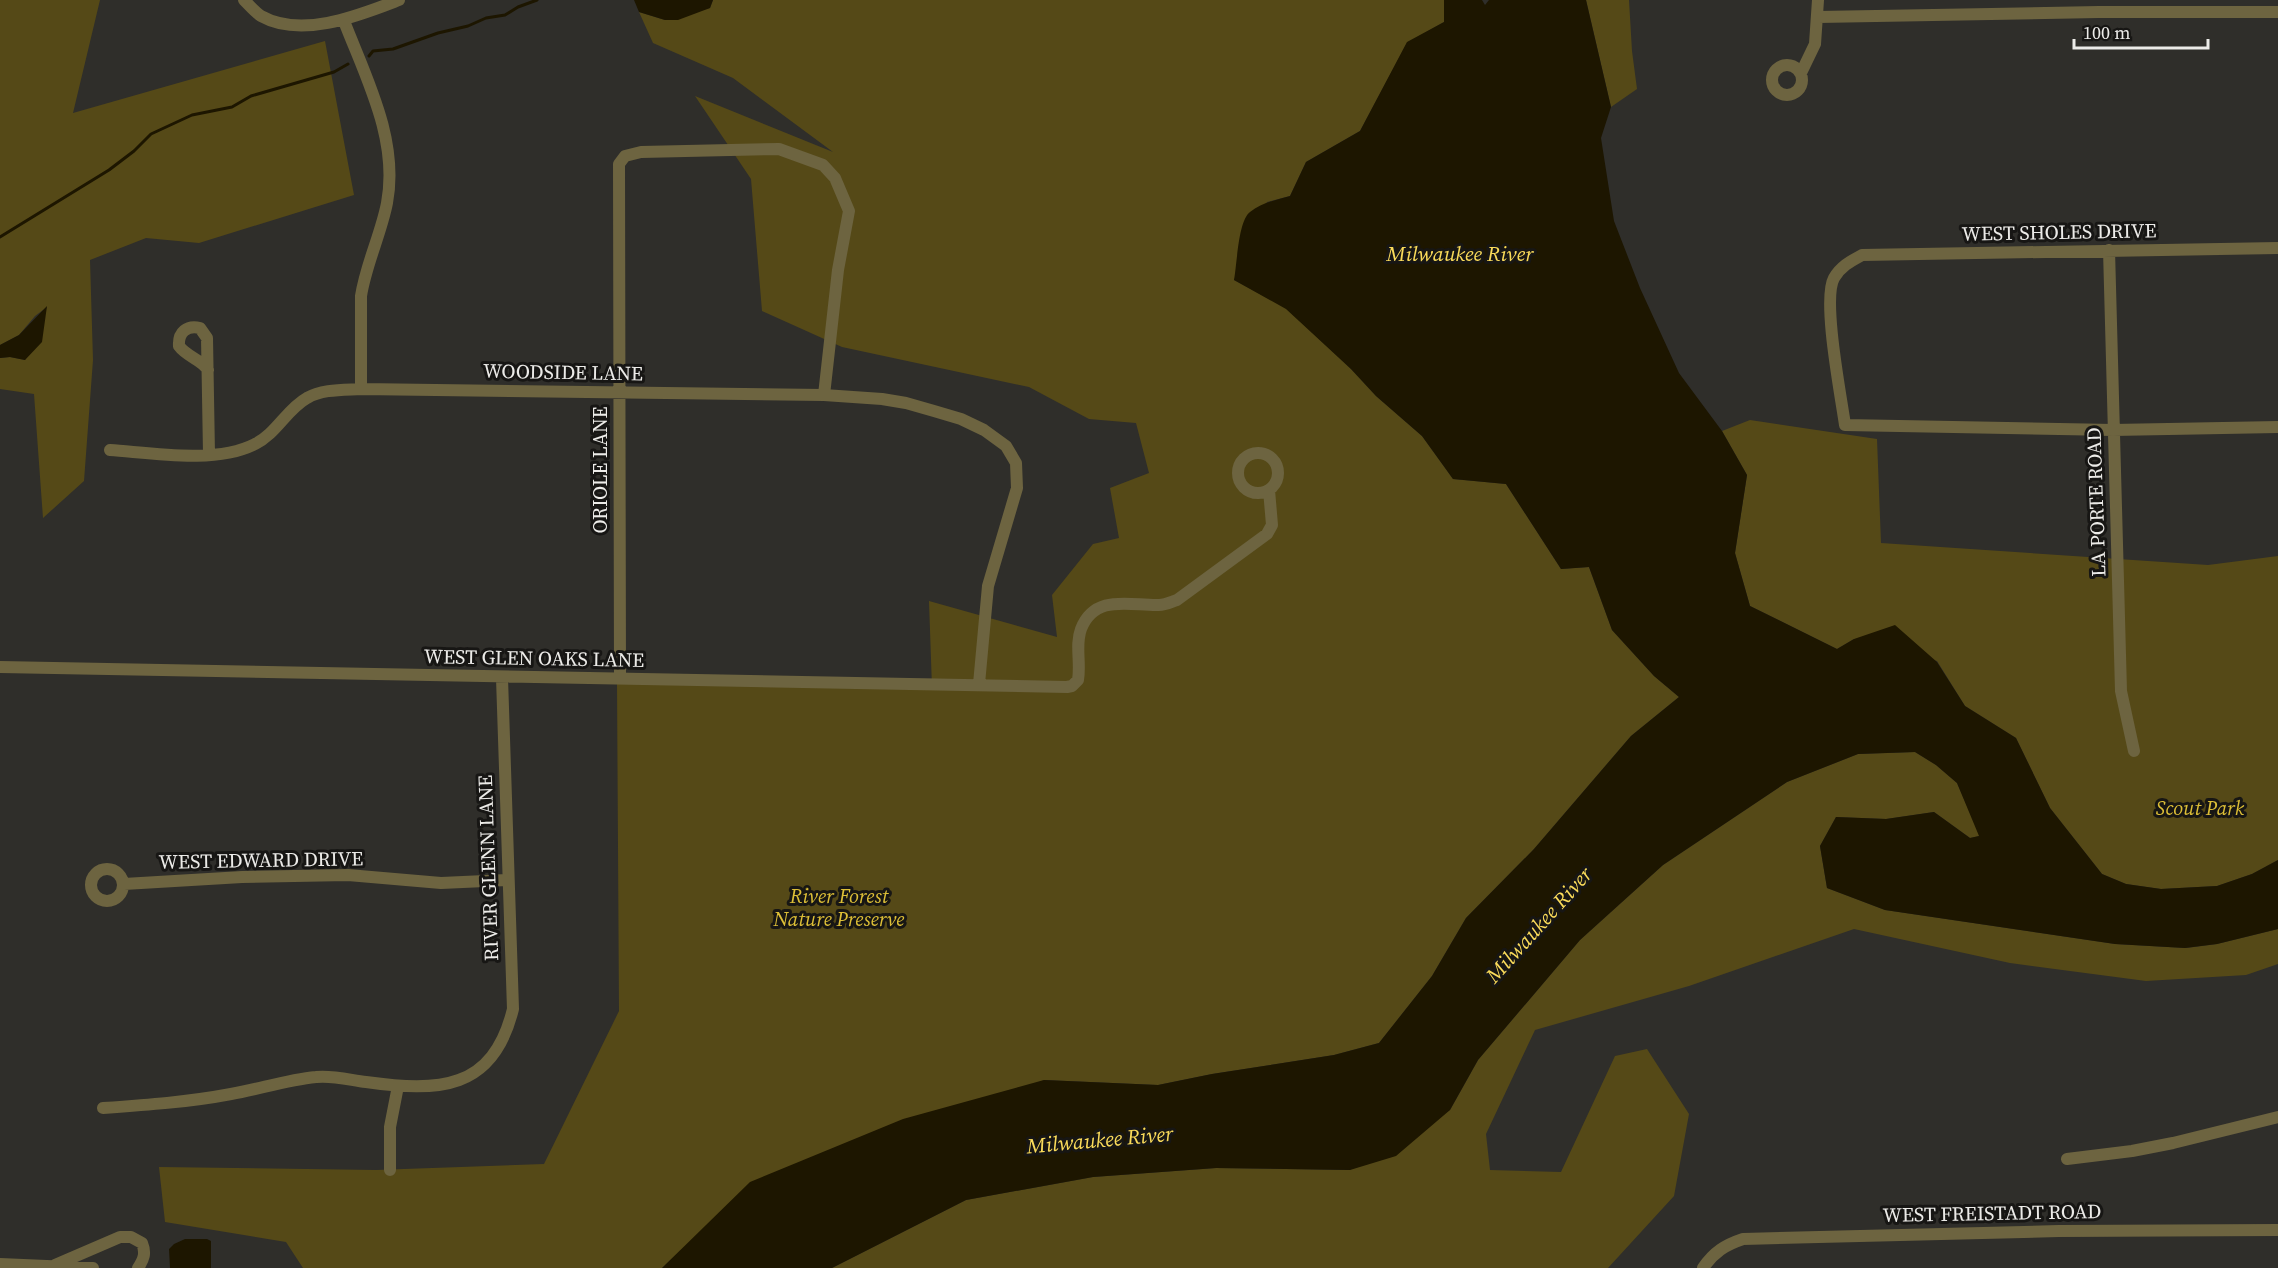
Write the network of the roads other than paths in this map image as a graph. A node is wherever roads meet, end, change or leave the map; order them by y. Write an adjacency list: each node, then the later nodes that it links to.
1 (244, 0): 7 (street)
2 (399, 0): 7 (street)
3 (1818, 0): 6 (street)
4 (2099, 6): 5 (street); 6 (street)
5 (2278, 12)
6 (1818, 17): 8 (street)
7 (344, 21): 12 (street)
8 (1801, 73)
9 (2278, 249): 10 (street, WEST SHOLES DRIVE)
10 (2109, 250): 16 (street, LA PORTE ROAD); 16 (street, WEST SHOLES DRIVE)
11 (208, 370): 18 (street)
12 (361, 388): 13 (street, WOODSIDE LANE); 18 (street, WOODSIDE LANE)
13 (620, 392): 14 (street, WOODSIDE LANE); 14 (street, ORIOLE LANE); 22 (street, ORIOLE LANE)
14 (824, 395): 23 (street, WOODSIDE LANE)
15 (2278, 427): 16 (street)
16 (2113, 430): 24 (street, LA PORTE ROAD)
17 (110, 450): 18 (street, WOODSIDE LANE)
18 (208, 454)
19 (1269, 490): 23 (street, WEST GLEN OAKS LANE)
20 (0, 667): 21 (street, WEST GLEN OAKS LANE)
21 (502, 678): 22 (street, WEST GLEN OAKS LANE); 25 (street, RIVER GLENN LANE)
22 (620, 678): 23 (street, WEST GLEN OAKS LANE)
23 (979, 684)
24 (2134, 751)
25 (507, 880): 26 (street, WEST EDWARD DRIVE); 27 (street, RIVER GLENN LANE)
26 (124, 884)
27 (398, 1086): 28 (street); 31 (street)
28 (103, 1108)
29 (2278, 1117): 30 (street)
30 (2067, 1159)
31 (390, 1170)
32 (2278, 1230): 37 (street, WEST FREISTADT ROAD)
33 (0, 1264): 34 (street)
34 (56, 1265): 35 (street); 36 (street)
35 (93, 1268)
36 (138, 1268)
37 (1703, 1268)

